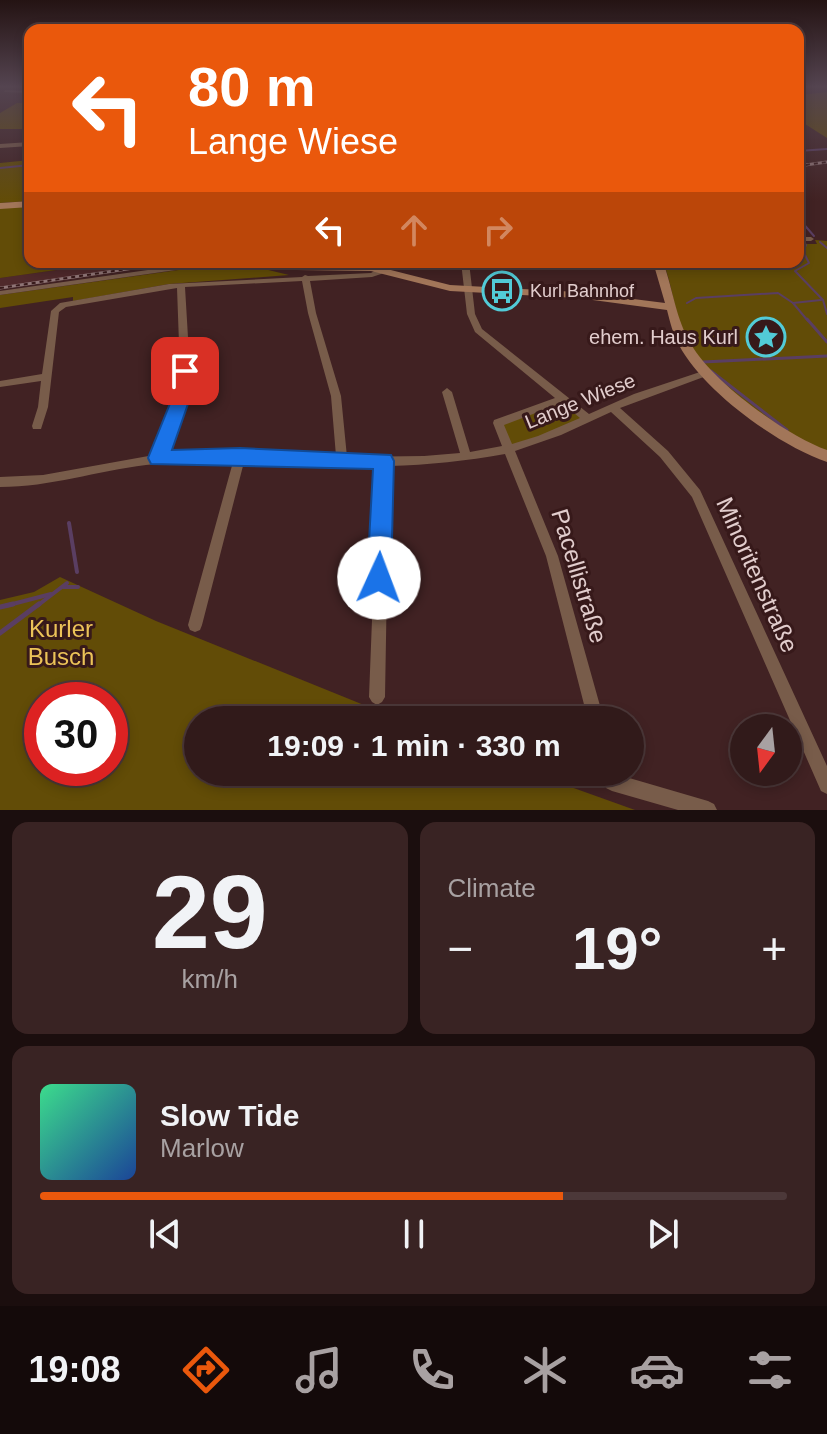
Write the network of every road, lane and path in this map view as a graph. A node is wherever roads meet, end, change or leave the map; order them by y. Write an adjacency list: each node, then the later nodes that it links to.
1 (24, 144): 2 (street)
2 (0, 146)
3 (24, 204): 4 (street)
4 (0, 206)
5 (804, 239): 6 (street)
6 (811, 239)
7 (176, 268): 15 (street)
8 (366, 268): 11 (street)
9 (465, 268): 14 (street)
10 (660, 268): 16 (street)
11 (381, 271): 12 (street); 14 (street)
12 (305, 277): 13 (street); 30 (street)
13 (181, 285): 18 (street); 29 (street)
14 (467, 289): 16 (street); 21 (street)
15 (0, 293)
16 (671, 307): 17 (street)
17 (706, 373): 22 (street, Lange Wiese); 28 (street)
18 (47, 377): 19 (street); 24 (street)
19 (0, 384)
20 (447, 392): 27 (street)
21 (562, 399): 23 (street); 25 (street)
22 (613, 408): 23 (street, Lange Wiese); 36 (street, Minoritenstraße)
23 (588, 419): 25 (street, Lange Wiese)
24 (37, 426)
25 (508, 449): 27 (street, Lange Wiese); 35 (street, Pacellistraße)
26 (240, 456): 29 (street, Lange Wiese); 30 (street, Lange Wiese); 33 (street)
27 (466, 456): 31 (street, Lange Wiese)
28 (827, 456)
29 (158, 458): 32 (street, Lange Wiese)
30 (342, 459): 31 (street, Lange Wiese)
31 (384, 461): 34 (street)
32 (0, 482)
33 (195, 625)
34 (377, 697)
35 (592, 706)
36 (827, 785)
37 (637, 786): 38 (street)
38 (708, 810)

